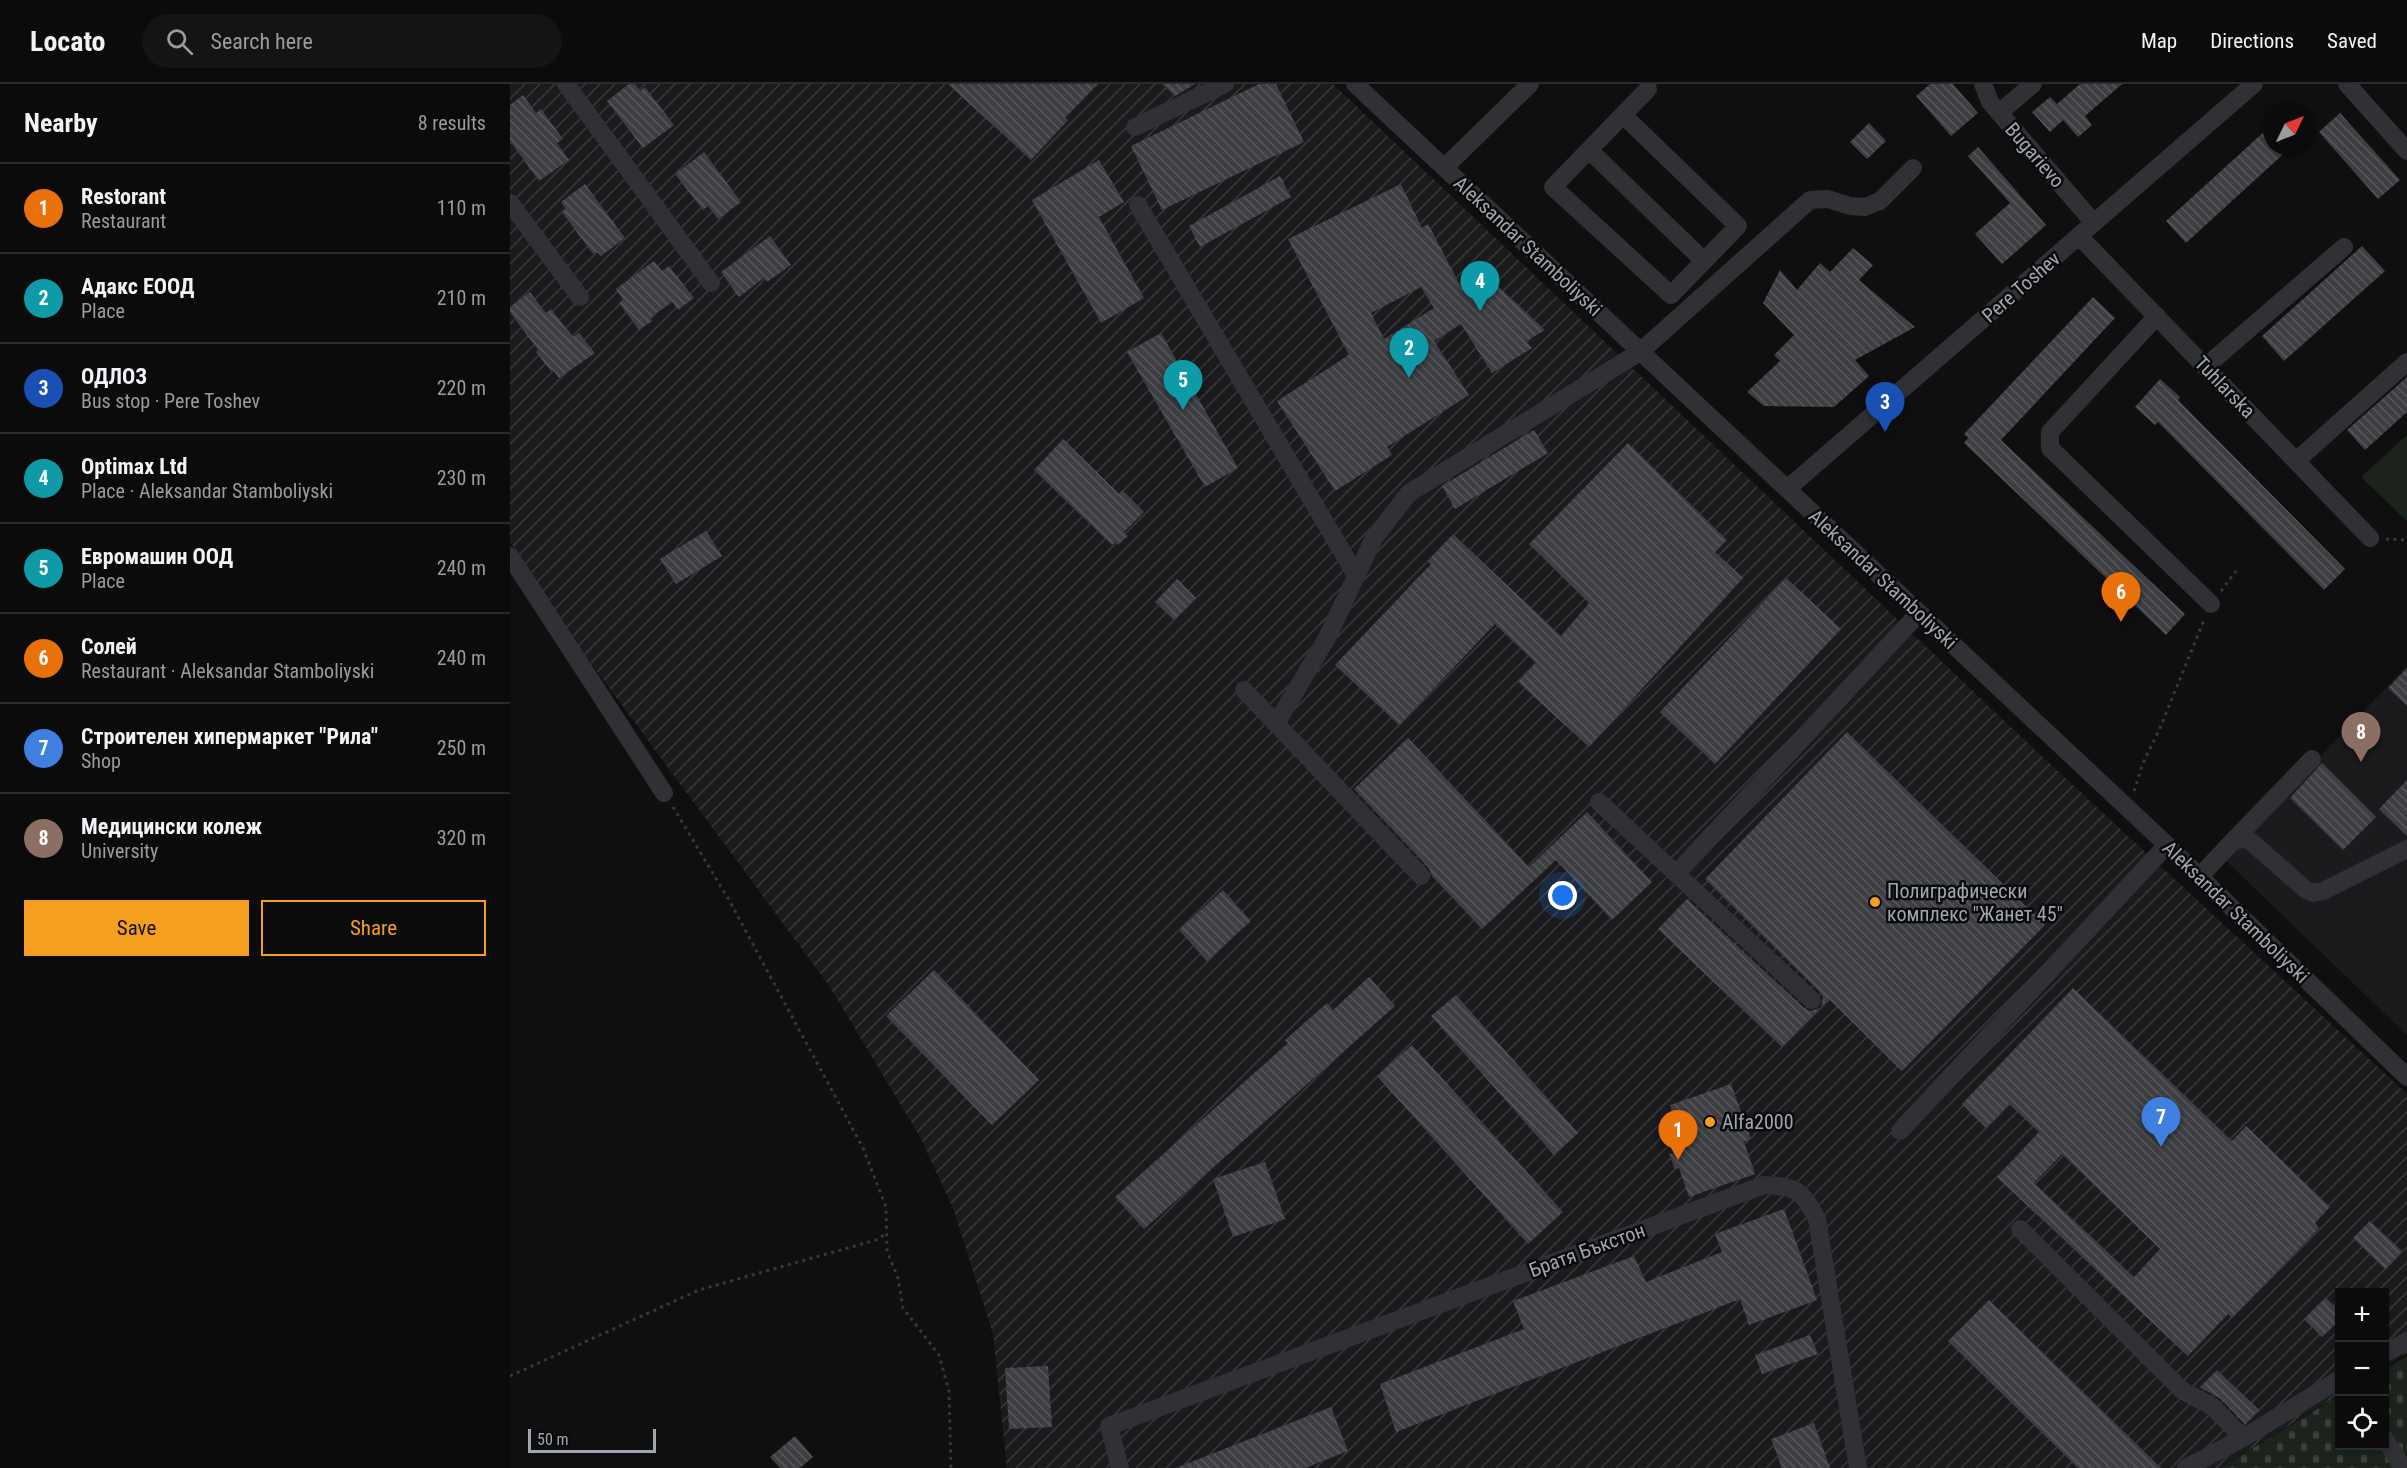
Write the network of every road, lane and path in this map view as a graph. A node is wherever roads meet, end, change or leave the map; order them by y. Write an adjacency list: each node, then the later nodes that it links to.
1 (566, 84): 23 (street)
2 (1225, 84): 12 (street)
3 (1355, 84): 15 (street, Aleksandar Stamboliyski)
4 (1530, 84): 15 (street)
5 (1983, 84): 10 (street, Bugarievo)
6 (2032, 84): 10 (street)
7 (2253, 84): 19 (street, Pere Toshev)
8 (2347, 84): 14 (street)
9 (1648, 89): 11 (street)
10 (1999, 113): 19 (street, Bugarievo)
11 (1623, 115): 13 (street); 22 (street)
12 (1135, 127)
13 (1589, 150): 22 (street); 24 (street)
14 (2407, 151)
15 (1445, 167): 28 (street, Aleksandar Stamboliyski)
16 (1913, 168): 26 (street)
17 (510, 203): 25 (street)
18 (1138, 205): 36 (street)
19 (2094, 223): 20 (street, Pere Toshev)
20 (2079, 236): 27 (street, Tuhlarska); 32 (street, Pere Toshev)
21 (2344, 247): 30 (street)
22 (1704, 261): 24 (street)
23 (711, 283)
24 (1682, 283): 26 (street)
25 (580, 297)
26 (1698, 301): 28 (street)
27 (2157, 316): 30 (street, Tuhlarska); 37 (street)
28 (1640, 352): 32 (street, Aleksandar Stamboliyski); 36 (street)
29 (2407, 362): 31 (street)
30 (2205, 367): 31 (street, Tuhlarska)
31 (2296, 461): 33 (street, Tuhlarska)
32 (1787, 489): 38 (street, Aleksandar Stamboliyski)
33 (2370, 538)
34 (510, 556): 42 (street)
35 (2236, 571): 37 (path)
36 (1356, 575): 40 (street)
37 (2211, 604): 44 (path)
38 (1919, 613): 44 (street, Aleksandar Stamboliyski); 48 (street)
39 (1244, 690): 40 (street)
40 (1276, 724): 49 (street)
41 (2312, 759): 45 (street)
42 (664, 793): 55 (path)
43 (1599, 802): 48 (street)
44 (2129, 809): 46 (street, Aleksandar Stamboliyski)
45 (2234, 840): 47 (street); 50 (street)
46 (2168, 845): 50 (street, Aleksandar Stamboliyski); 53 (street)
47 (2407, 849)
48 (1676, 874): 51 (street)
49 (1421, 876)
50 (2200, 876): 52 (street, Aleksandar Stamboliyski)
51 (1812, 1000)
52 (2407, 1077)
53 (1900, 1131)
54 (2020, 1229): 60 (street)
55 (886, 1234): 58 (path); 62 (path)
56 (2407, 1341): 57 (street)
57 (2389, 1352)
58 (510, 1376)
59 (2335, 1382): 60 (street)
60 (2243, 1438): 65 (street)
61 (2389, 1445): 66 (street)
62 (951, 1468)
63 (1120, 1468): 64 (street, Братя Бъкстон)
64 (1858, 1468)
65 (2186, 1468)
66 (2403, 1468)

